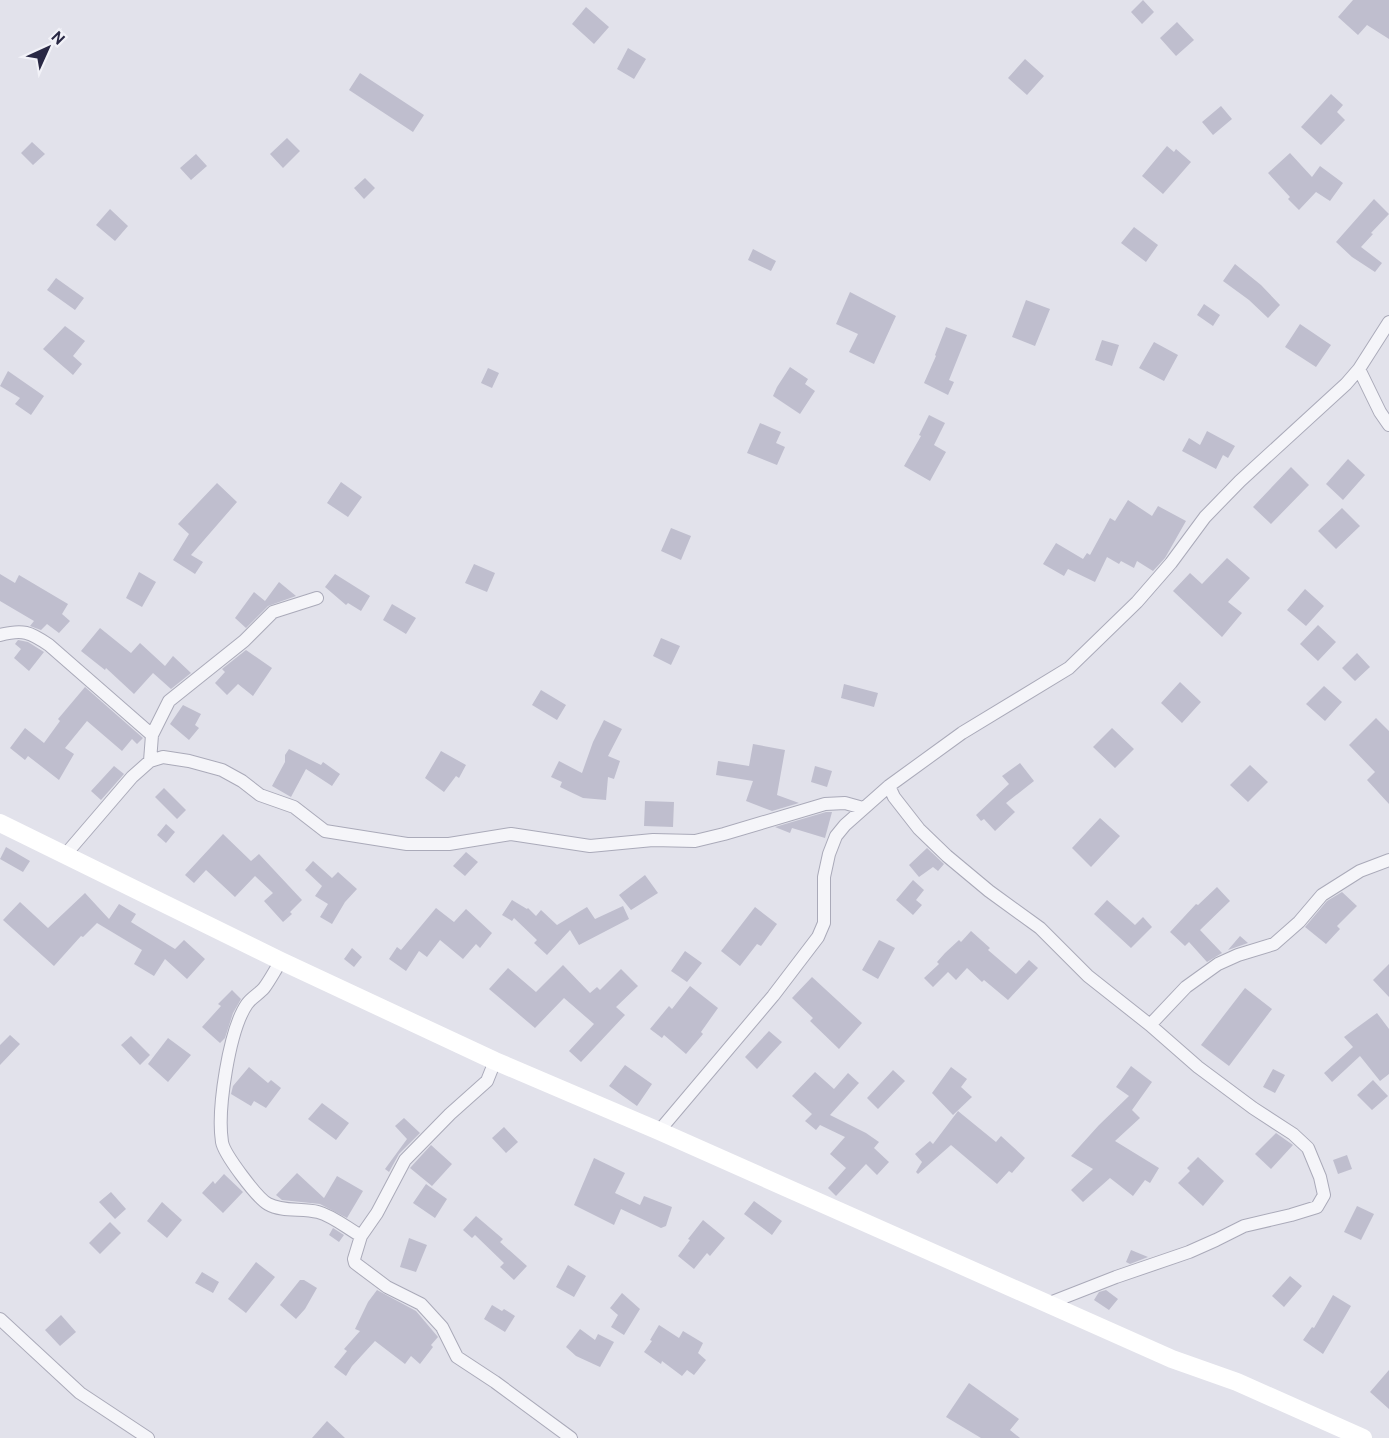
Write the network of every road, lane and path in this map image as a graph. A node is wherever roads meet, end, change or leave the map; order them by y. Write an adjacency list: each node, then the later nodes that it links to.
1 (1389, 321): 2 (street)
2 (1359, 369): 3 (street); 8 (street)
3 (1389, 425)
4 (317, 598): 6 (street)
5 (0, 634): 6 (street)
6 (152, 735): 7 (street)
7 (150, 761): 9 (street); 13 (street)
8 (889, 786): 10 (street); 16 (street)
9 (841, 803): 10 (street); 12 (street)
10 (863, 808): 12 (street)
11 (0, 823): 13 (street)
12 (844, 825): 18 (street)
13 (65, 855): 15 (street)
14 (1389, 860): 16 (street)
15 (281, 961): 17 (street); 19 (street)
16 (1150, 1025): 20 (street)
17 (495, 1061): 18 (street); 19 (street)
18 (659, 1131): 21 (street)
19 (361, 1236): 24 (street)
20 (1074, 1294): 21 (street); 22 (street)
21 (1047, 1304): 22 (street)
22 (1069, 1313): 27 (street)
23 (0, 1319): 25 (street)
24 (556, 1434): 26 (street)
25 (148, 1438)
26 (571, 1438)
27 (1363, 1438)

